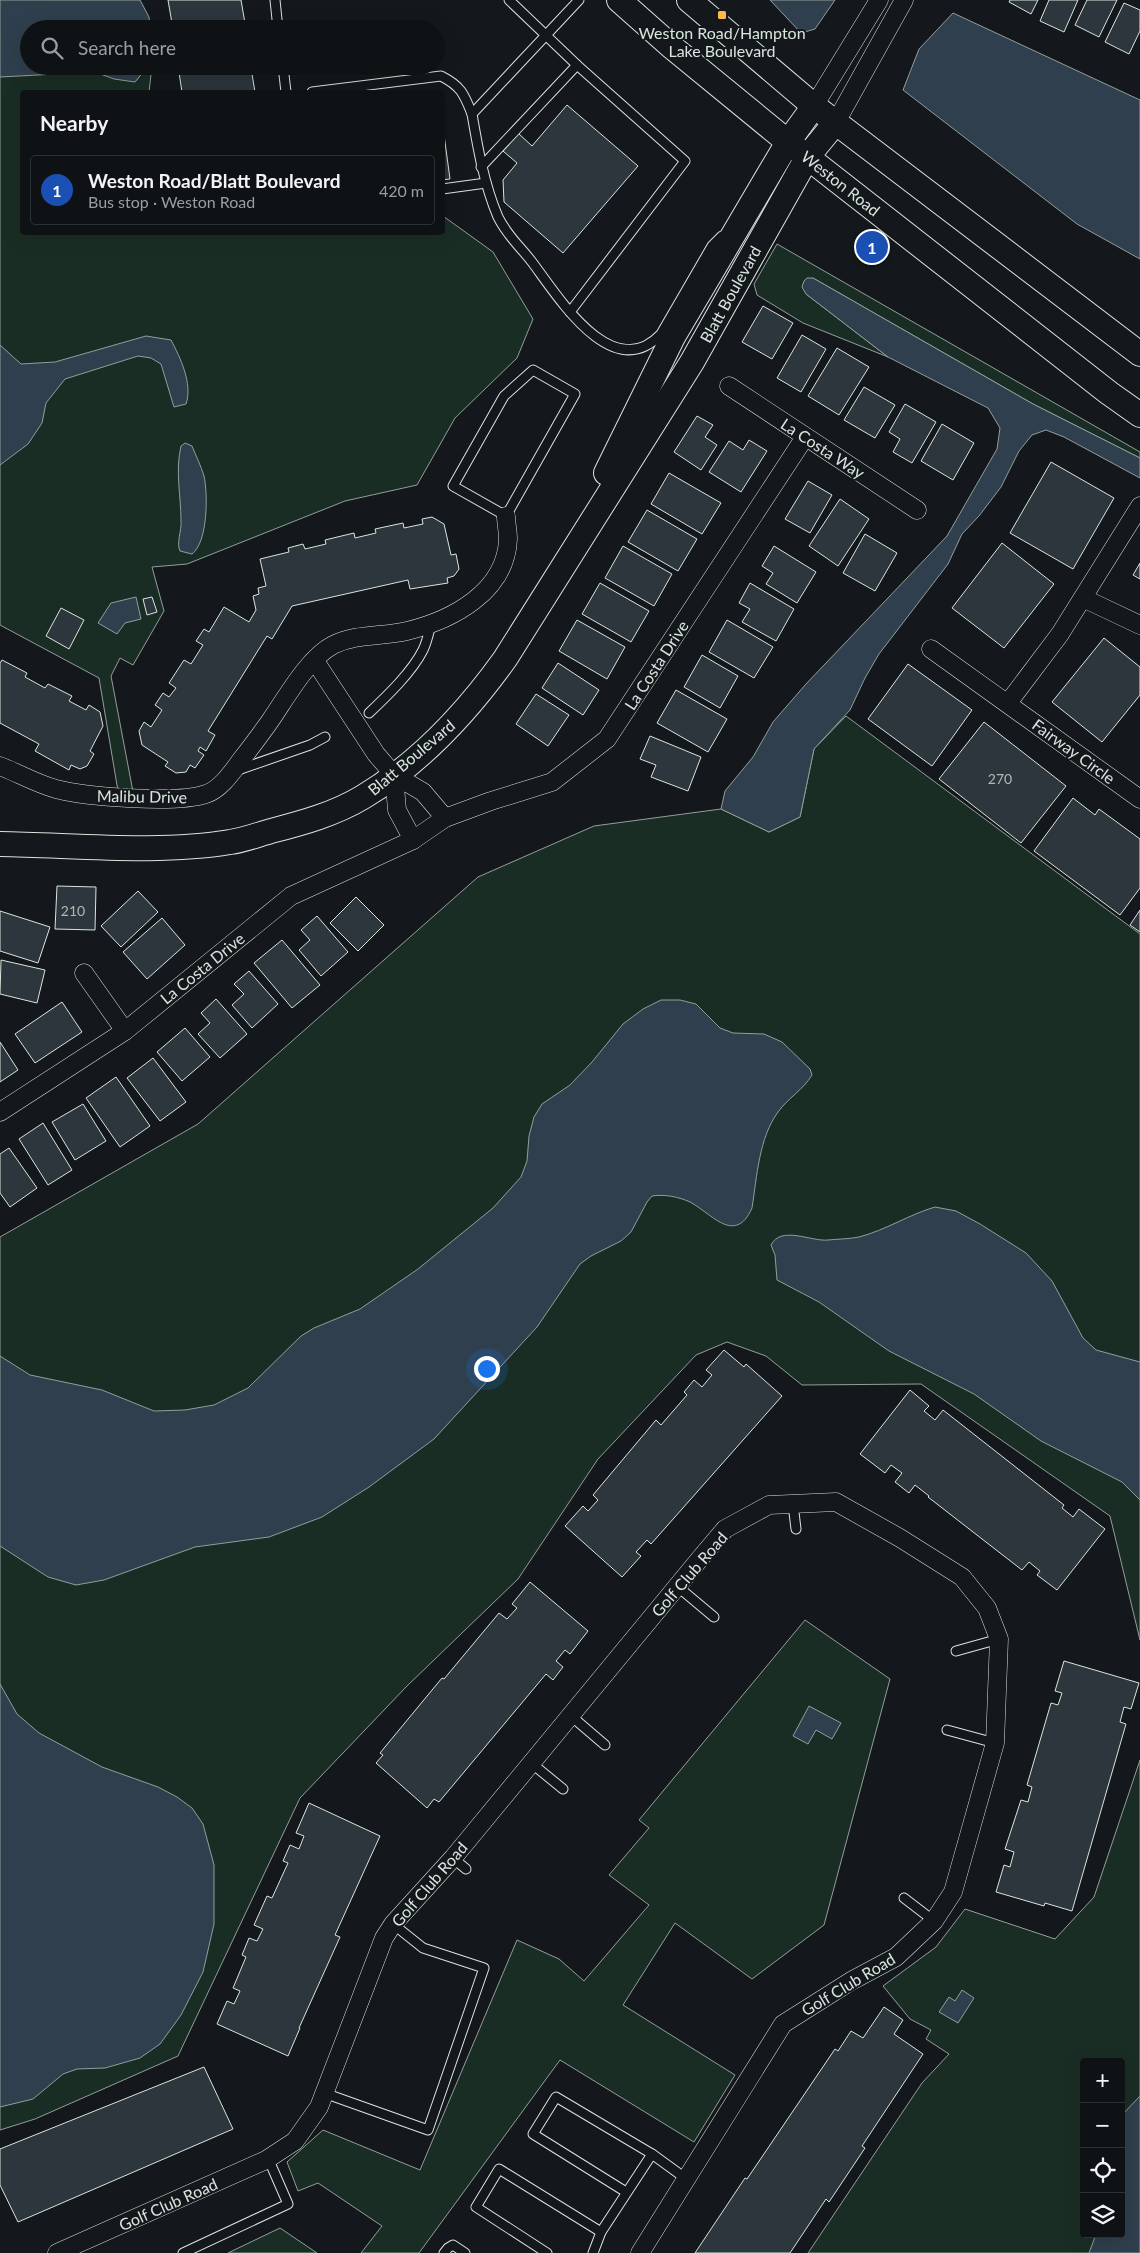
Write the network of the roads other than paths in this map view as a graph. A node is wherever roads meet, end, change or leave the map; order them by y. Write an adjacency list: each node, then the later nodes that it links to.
1 (275, 0): 8 (lane)
2 (509, 0): 9 (lane)
3 (579, 0): 9 (lane)
4 (619, 0): 17 (street, Weston Road)
5 (689, 0): 14 (street)
6 (879, 0): 14 (street, Blatt Boulevard)
7 (904, 0): 16 (street, Blatt Boulevard)
8 (277, 20)
9 (546, 37): 10 (lane); 15 (lane)
10 (577, 65): 19 (lane); 23 (lane)
11 (284, 75): 12 (lane)
12 (286, 90)
13 (328, 90): 15 (lane)
14 (814, 106): 16 (street); 17 (street, Blatt Boulevard)
15 (472, 114): 19 (lane)
16 (836, 122): 18 (street, Blatt Boulevard); 24 (street)
17 (788, 142): 18 (street, Weston Road); 22 (street, Blatt Boulevard)
18 (808, 156): 26 (street, Weston Road); 31 (street, Blatt Boulevard)
19 (481, 167): 20 (lane)
20 (486, 183): 21 (lane); 23 (lane)
21 (445, 189)
22 (751, 204): 23 (lane); 31 (street, Blatt Boulevard)
23 (570, 312)
24 (1140, 354)
25 (729, 386): 27 (street, La Costa Way)
26 (1140, 415)
27 (805, 437): 29 (street, La Costa Way); 44 (street, La Costa Drive)
28 (1140, 506): 32 (street)
29 (916, 510)
30 (506, 516): 30 (lane); 33 (street, Malibu Drive)
31 (551, 584): 42 (street, Blatt Boulevard)
32 (1084, 598): 34 (street); 37 (street)
33 (431, 624): 36 (street, Malibu Drive); 38 (lane)
34 (1140, 625)
35 (931, 649): 37 (street, Fairway Circle)
36 (315, 661): 41 (street, Malibu Drive); 42 (street)
37 (1008, 703): 43 (street, Fairway Circle)
38 (369, 713)
39 (325, 737): 41 (lane)
40 (0, 766): 41 (street, Malibu Drive)
41 (233, 772)
42 (394, 775): 44 (street); 45 (street); 46 (street, Blatt Boulevard)
43 (1140, 799)
44 (445, 818): 45 (street, La Costa Drive)
45 (413, 840): 48 (street, La Costa Drive)
46 (0, 844)
47 (84, 973): 48 (street)
48 (125, 1031): 49 (street, La Costa Drive)
49 (0, 1112)
50 (793, 1504): 51 (lane); 52 (street, Golf Club Road); 54 (street, Golf Club Road)
51 (796, 1529)
52 (677, 1586): 53 (lane); 56 (street, Golf Club Road)
53 (714, 1617)
54 (999, 1639): 55 (lane); 58 (street, Golf Club Road)
55 (956, 1651)
56 (570, 1715): 59 (lane); 60 (street, Golf Club Road)
57 (947, 1730): 58 (lane)
58 (995, 1743): 63 (street, Golf Club Road)
59 (606, 1745)
60 (530, 1762): 61 (lane); 64 (street, Golf Club Road)
61 (563, 1790)
62 (904, 1898): 63 (lane)
63 (934, 1921): 68 (street, Golf Club Road)
64 (393, 1924): 65 (street, Golf Club Road); 65 (lane)
65 (324, 2093): 67 (street, Golf Club Road)
66 (652, 2154): 68 (lane); 69 (lane); 69 (lane)
67 (268, 2158): 71 (street, Golf Club Road); 72 (lane)
68 (685, 2178): 77 (street, Golf Club Road)
69 (626, 2192): 70 (lane)
70 (601, 2232): 75 (lane); 76 (lane)
71 (64, 2252)
72 (183, 2253)
73 (444, 2253): 74 (lane)
74 (464, 2253)
75 (547, 2253)
76 (593, 2253)
77 (640, 2253)

